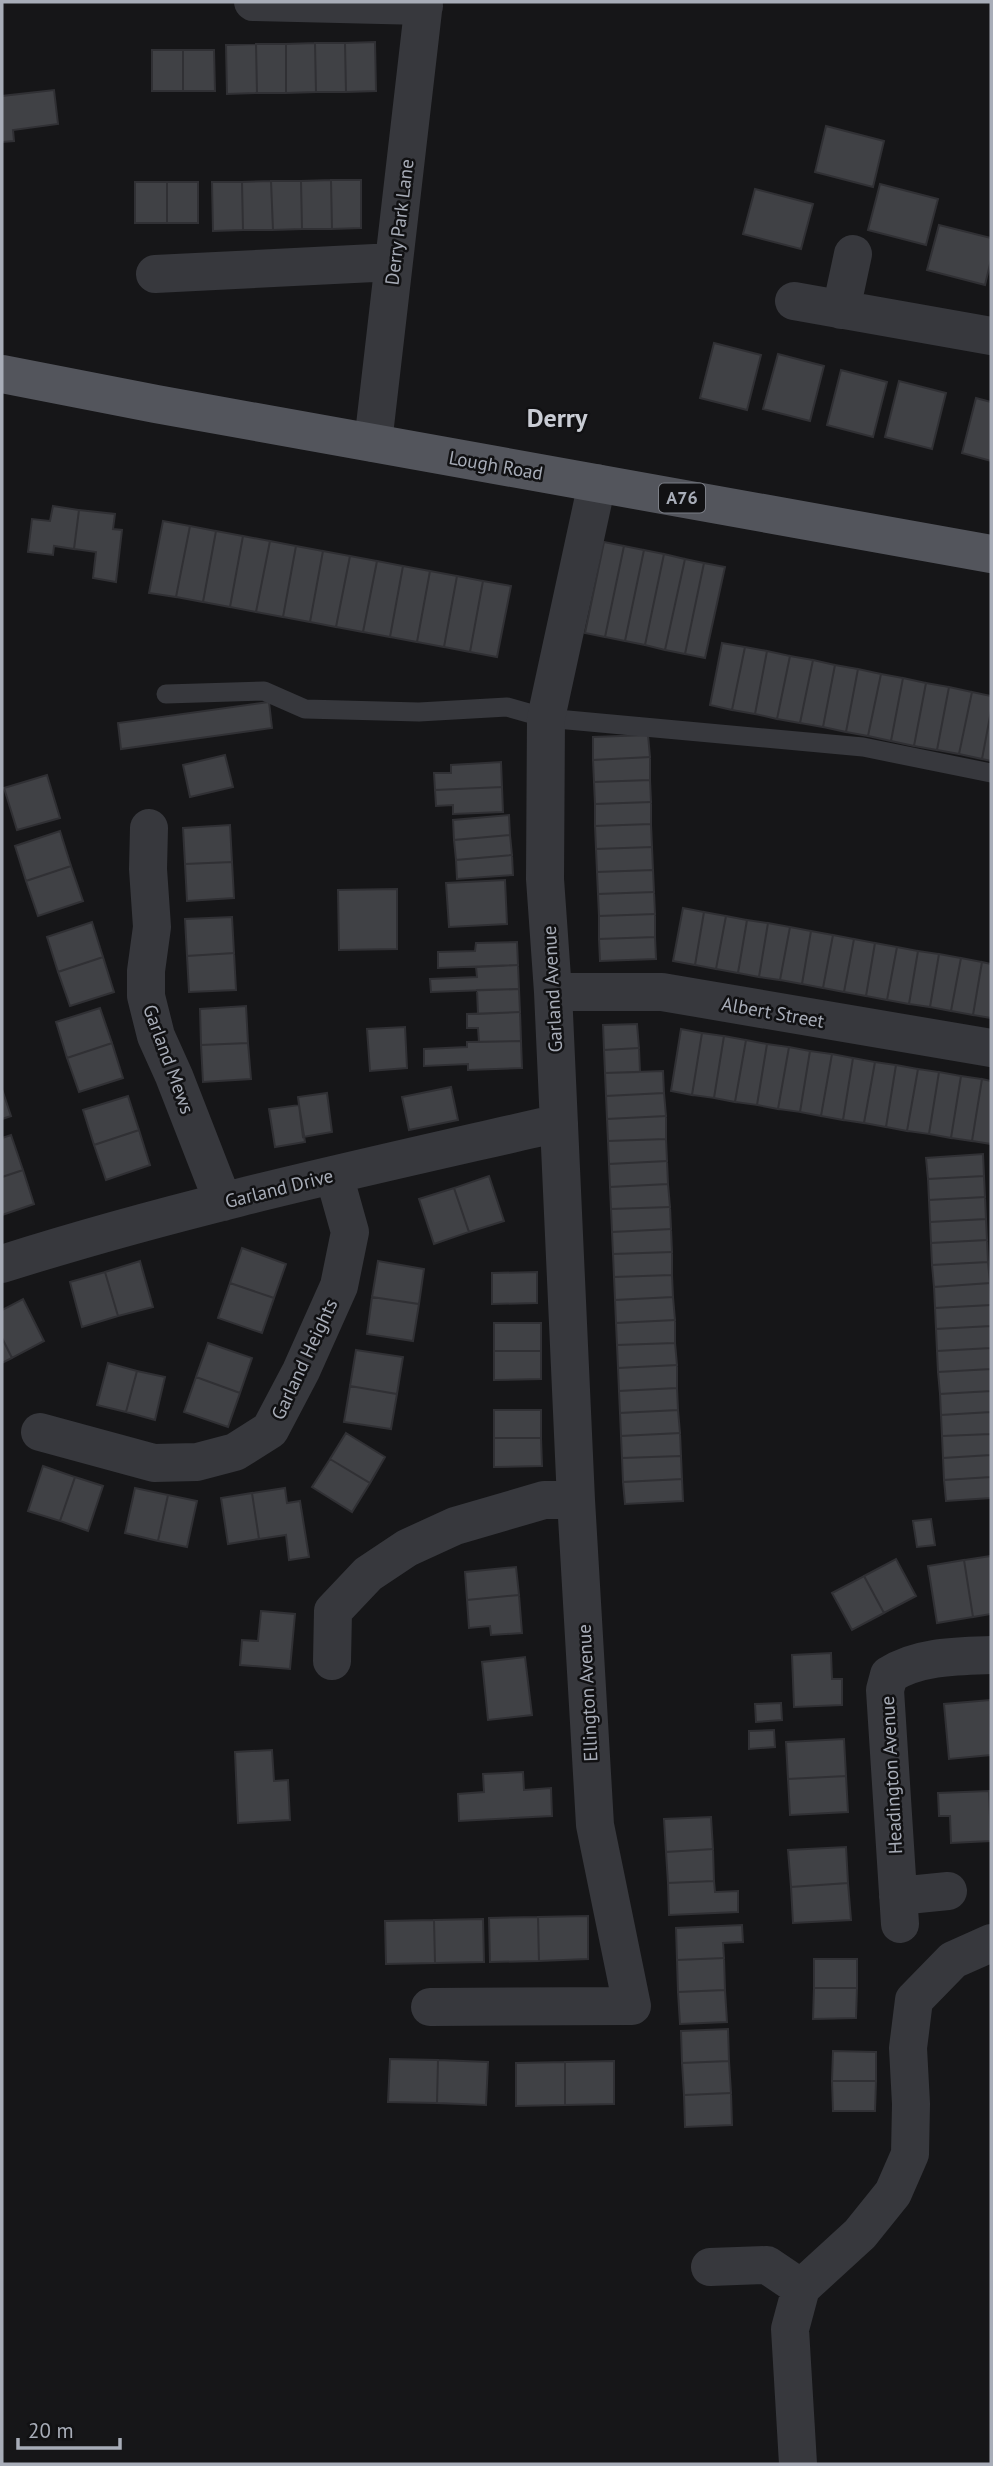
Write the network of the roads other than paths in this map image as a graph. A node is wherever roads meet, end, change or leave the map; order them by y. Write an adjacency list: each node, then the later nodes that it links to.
1 (253, 2): 2 (street)
2 (424, 4): 4 (street, Derry Park Lane)
3 (853, 254): 7 (street)
4 (394, 262): 5 (street); 10 (street, Derry Park Lane)
5 (155, 274)
6 (794, 301): 7 (street)
7 (841, 310): 8 (street)
8 (991, 336)
9 (2, 374): 10 (main road, Lough Road / A76)
10 (373, 443): 11 (main road, Lough Road / A76)
11 (597, 483): 12 (main road, Lough Road / A76); 14 (street, Garland Avenue)
12 (991, 554)
13 (166, 694): 14 (lane)
14 (546, 718): 15 (lane); 17 (street, Garland Avenue)
15 (991, 773)
16 (149, 828): 21 (street, Garland Mews)
17 (553, 992): 18 (street, Albert Street); 19 (street, Garland Avenue)
18 (991, 1048)
19 (559, 1123): 20 (street, Garland Drive); 24 (street, Garland Avenue)
20 (334, 1175): 21 (street, Garland Drive); 23 (street, Garland Heights)
21 (223, 1202): 22 (street, Garland Drive)
22 (2, 1264)
23 (40, 1432)
24 (576, 1500): 26 (street); 29 (street, Ellington Avenue)
25 (991, 1655): 27 (street, Headington Avenue)
26 (331, 1661)
27 (948, 1891)
28 (991, 1942): 31 (street)
29 (430, 2007)
30 (710, 2267): 31 (street)
31 (801, 2288): 32 (street)
32 (798, 2464)

